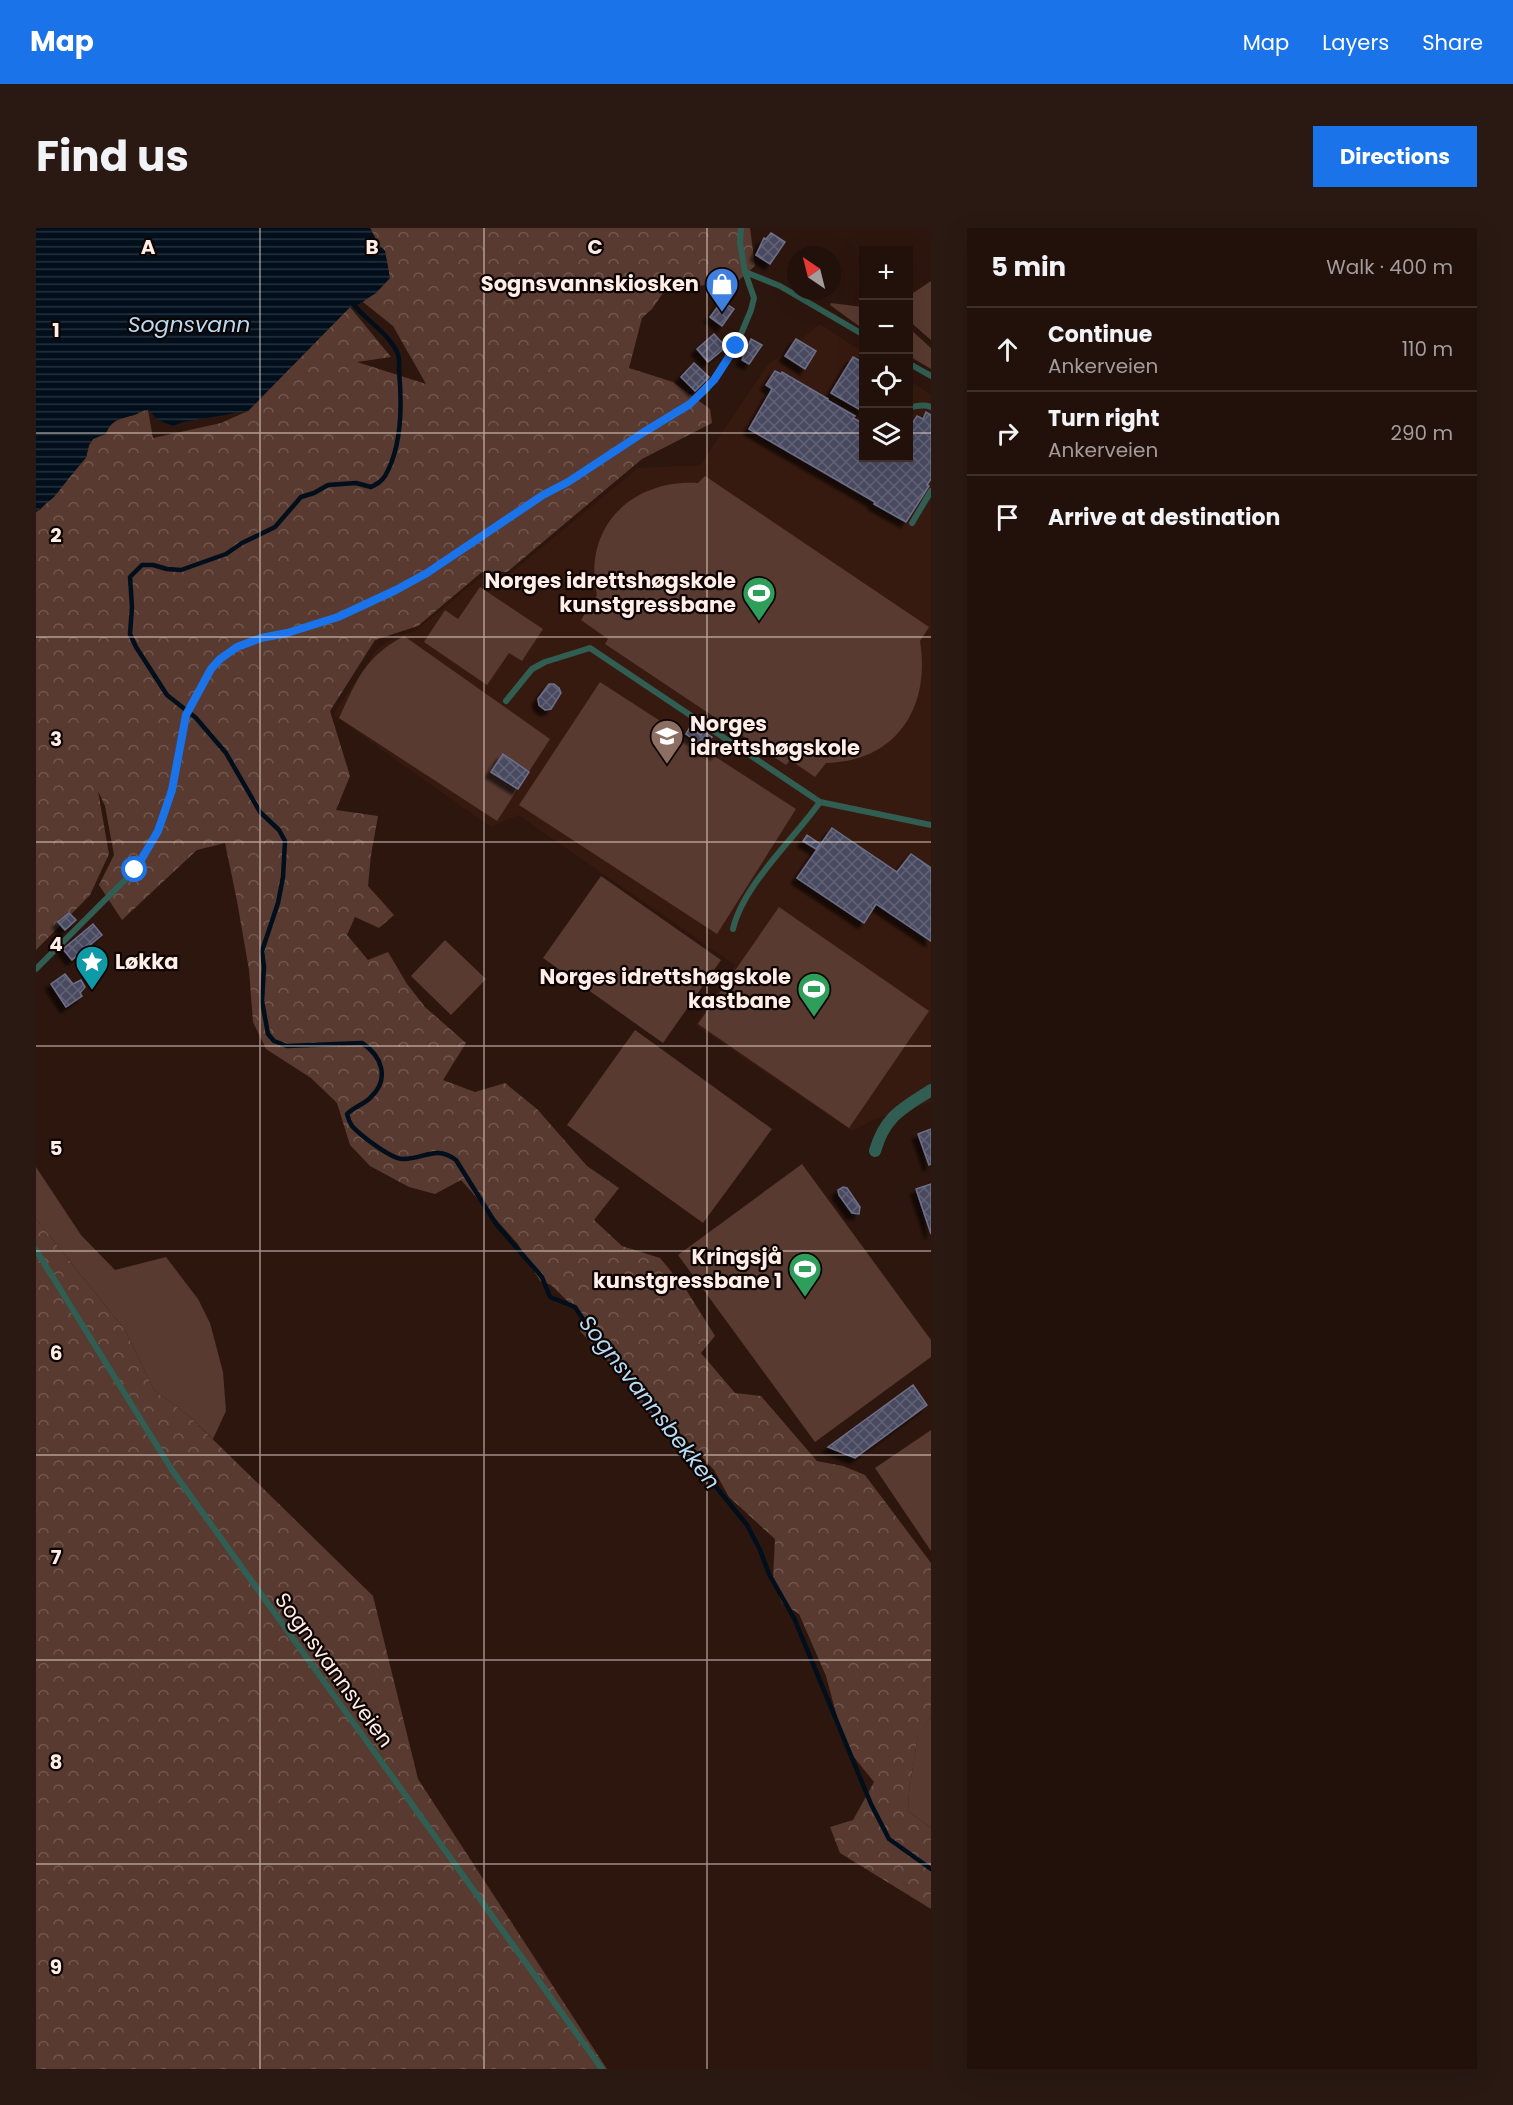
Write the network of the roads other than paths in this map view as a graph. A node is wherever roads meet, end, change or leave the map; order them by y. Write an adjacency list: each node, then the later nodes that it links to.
1 (741, 228): 2 (lane)
2 (745, 272): 3 (lane); 14 (lane)
3 (859, 332)
4 (913, 365): 5 (lane)
5 (931, 376)
6 (931, 407): 7 (lane)
7 (910, 408)
8 (931, 491): 9 (lane)
9 (912, 523)
10 (506, 701): 11 (lane)
11 (820, 802): 12 (lane); 13 (lane)
12 (931, 825)
13 (733, 929)
14 (36, 969)
15 (931, 1090): 16 (street)
16 (874, 1150)
17 (36, 1250): 18 (lane, Sognsvannsveien)
18 (602, 2069)

